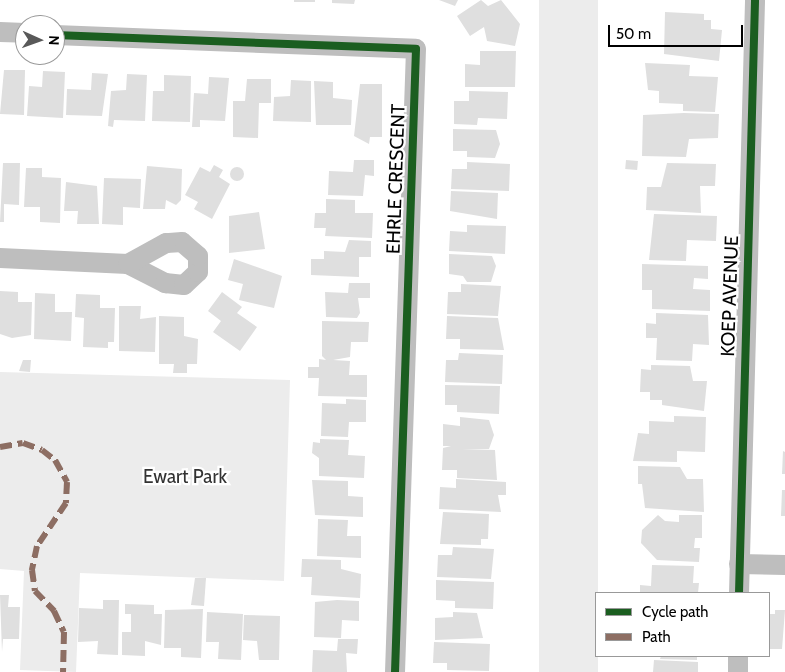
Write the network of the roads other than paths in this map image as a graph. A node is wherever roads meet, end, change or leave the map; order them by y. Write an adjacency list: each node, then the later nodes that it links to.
1 (755, 0): 7 (street, KOEP AVENUE)
2 (0, 32): 3 (street)
3 (15, 33)
4 (65, 35): 11 (street, EHRLE CRESCENT)
5 (0, 258): 6 (street)
6 (128, 264)
7 (739, 564): 8 (street); 9 (street, KOEP AVENUE)
8 (785, 565)
9 (739, 592)
10 (738, 657): 12 (street)
11 (396, 672)
12 (738, 672)

